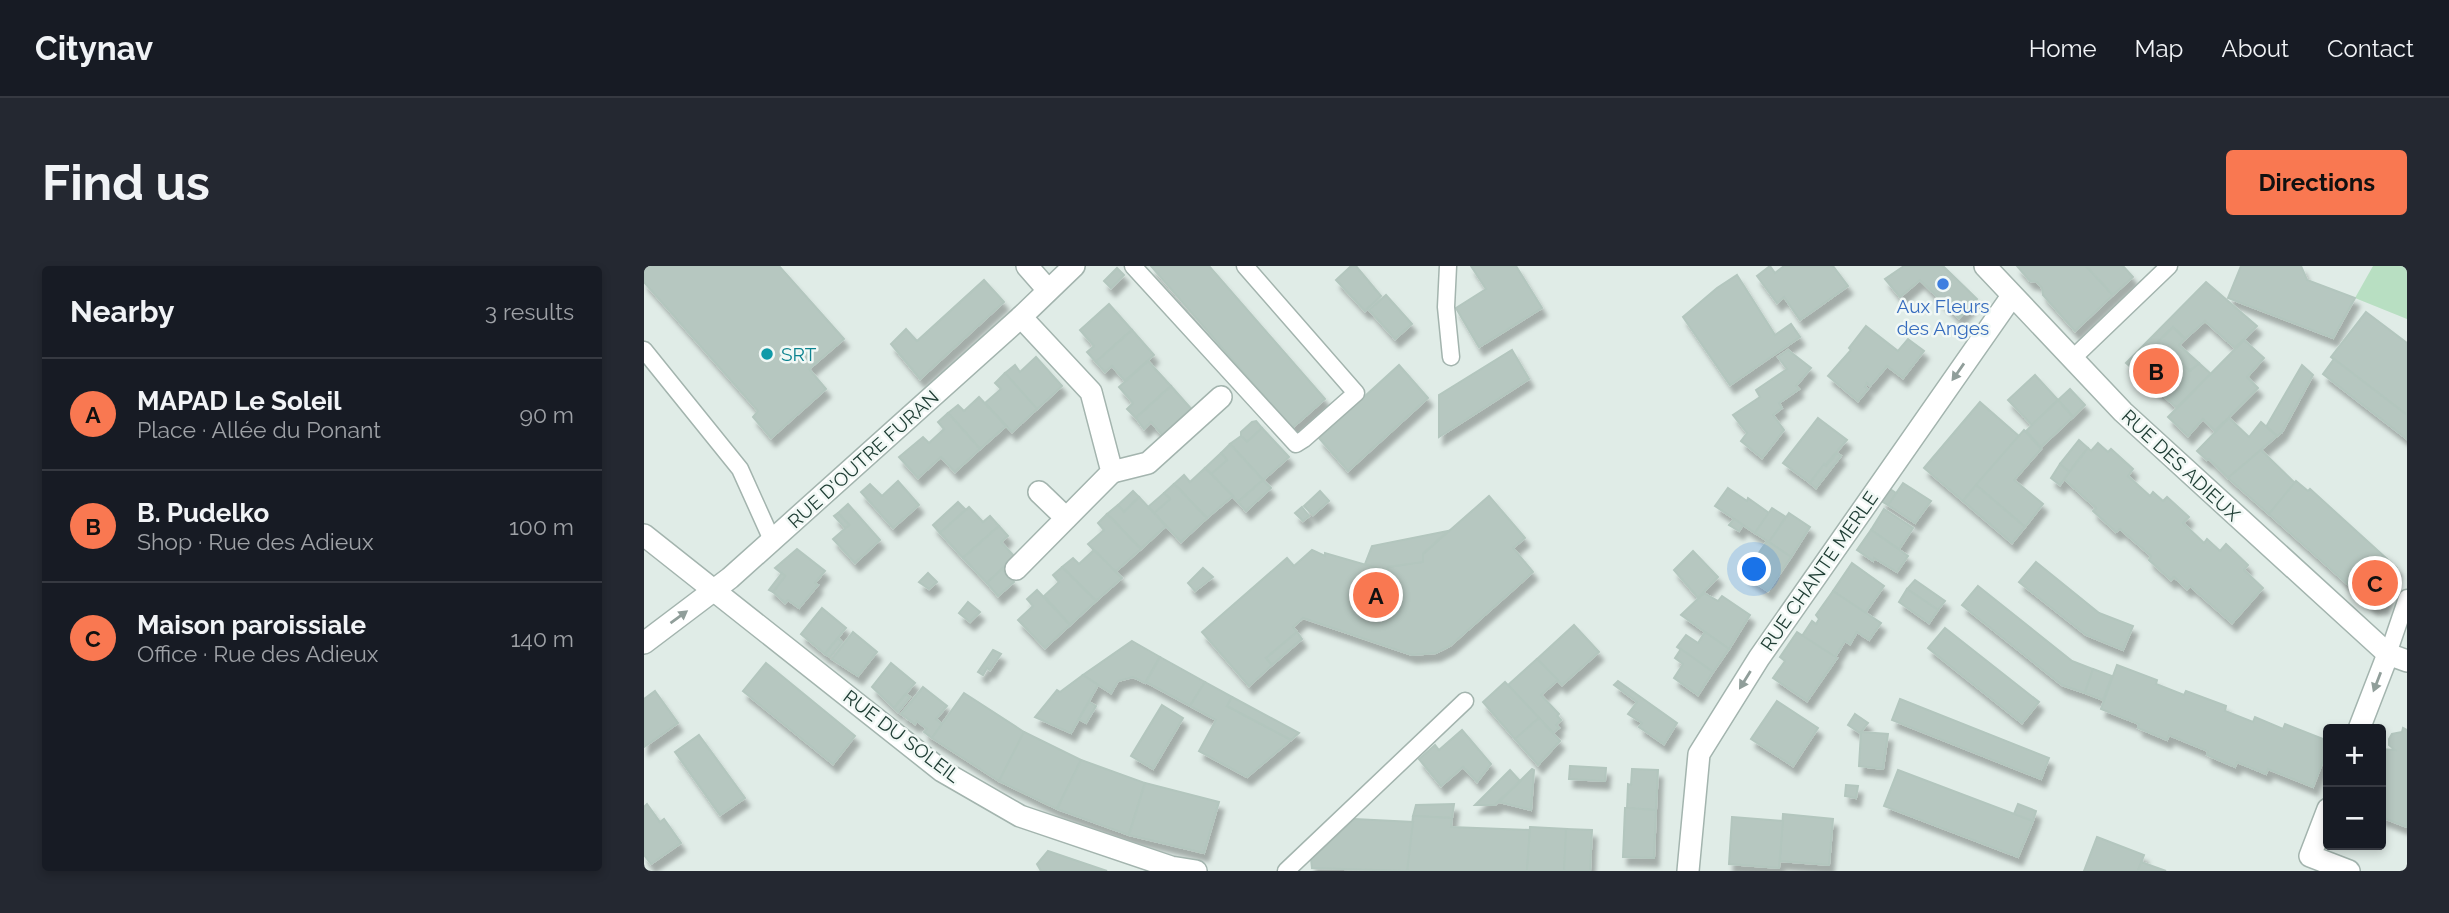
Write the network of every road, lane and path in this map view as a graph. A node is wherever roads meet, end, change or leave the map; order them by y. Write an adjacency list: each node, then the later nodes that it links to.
1 (1027, 266): 8 (street)
2 (1074, 266): 8 (street, RUE D'OUTRE FURAN)
3 (1133, 266): 4 (lane)
4 (1245, 266)
5 (1448, 266): 12 (lane)
6 (1985, 266): 9 (street, RUE DES ADIEUX)
7 (2169, 266): 13 (lane)
8 (1048, 290): 10 (street, RUE D'OUTRE FURAN)
9 (2012, 296): 13 (street, RUE DES ADIEUX); 30 (street, RUE CHANTE MERLE, one-way to 30)
10 (1021, 317): 15 (street); 19 (street, RUE D'OUTRE FURAN)
11 (644, 350): 19 (lane)
12 (1451, 357)
13 (2072, 359): 24 (street, RUE DES ADIEUX)
14 (1221, 397): 15 (street)
15 (1112, 472): 17 (street)
16 (1039, 492): 17 (street)
17 (1066, 518): 20 (street)
18 (644, 535): 21 (street, RUE DU SOLEIL)
19 (772, 540): 21 (street, RUE D'OUTRE FURAN)
20 (1016, 569)
21 (714, 591): 23 (street, RUE D'OUTRE FURAN, one-way to 21); 28 (street, RUE DU SOLEIL)
22 (2407, 598): 24 (lane)
23 (644, 643)
24 (2398, 657): 26 (street, one-way to 26)
25 (1465, 701): 29 (lane)
26 (2362, 724)
27 (2323, 822): 31 (street)
28 (1196, 871)
29 (1286, 871)
30 (1688, 871)
31 (2349, 871)

